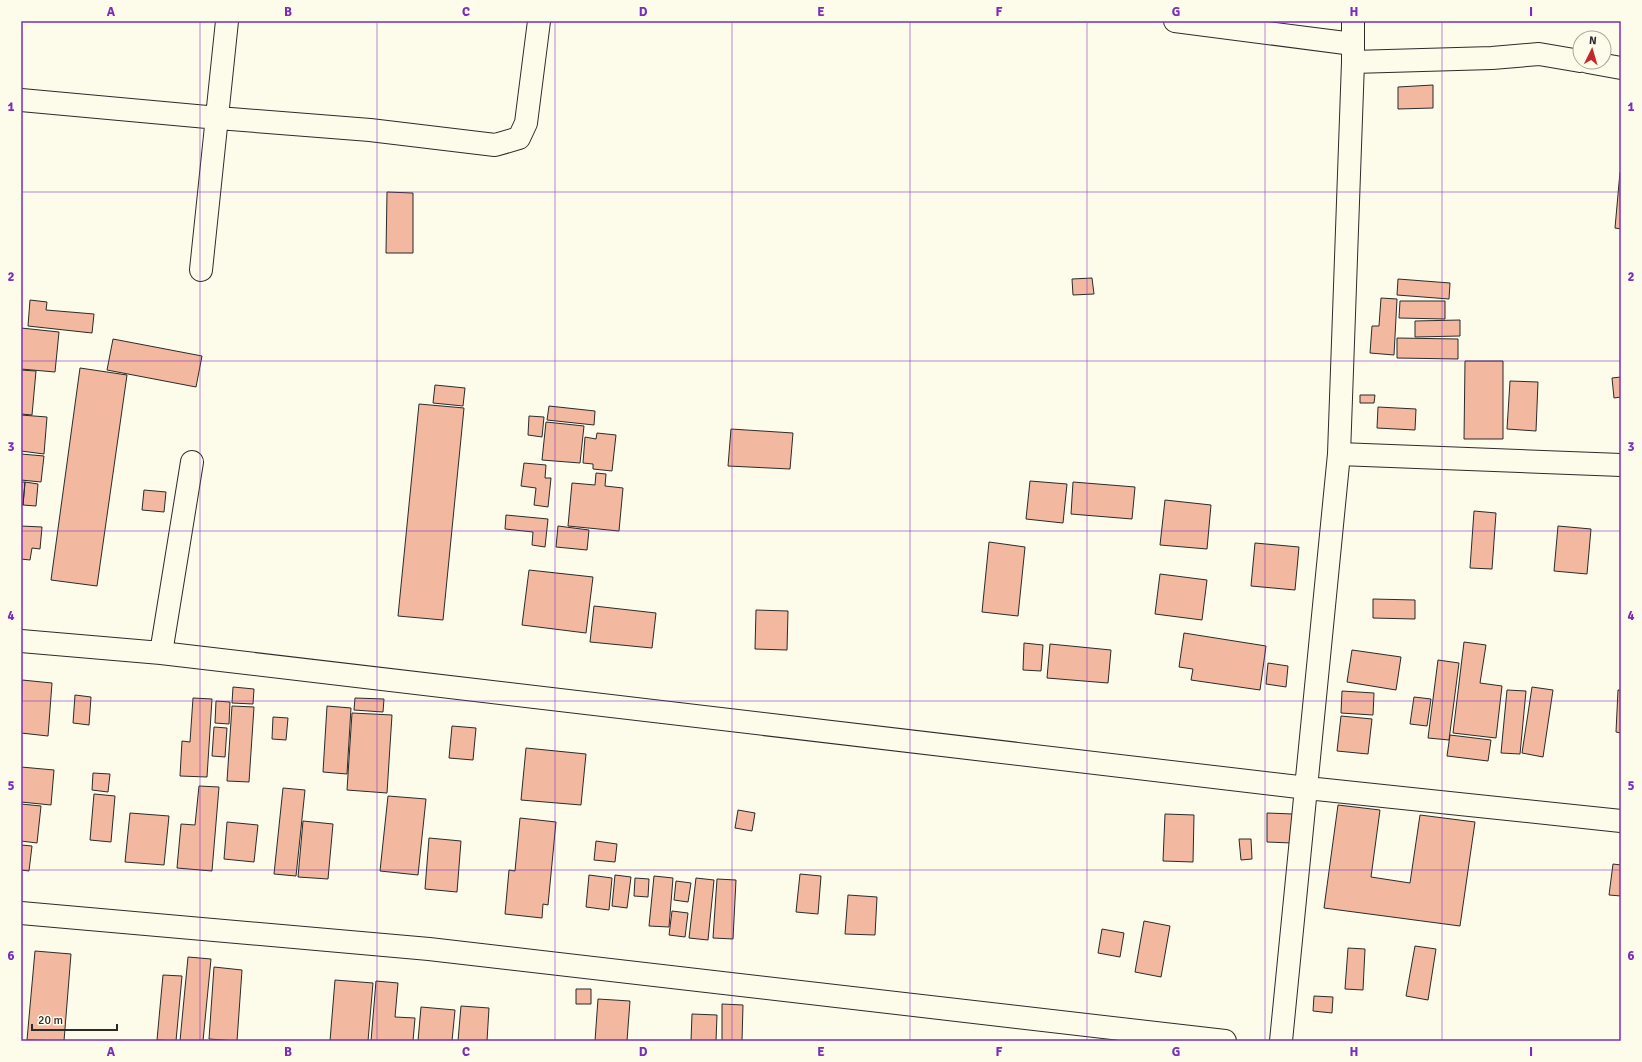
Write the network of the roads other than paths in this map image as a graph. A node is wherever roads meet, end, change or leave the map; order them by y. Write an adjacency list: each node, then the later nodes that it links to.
1 (226, 21): 8 (street)
2 (538, 21): 8 (street)
3 (1175, 21): 5 (street)
4 (1354, 21): 5 (street)
5 (1353, 53): 6 (street); 10 (street)
6 (1572, 60)
7 (21, 100): 8 (street)
8 (218, 118): 9 (street)
9 (201, 270)
10 (1339, 454): 12 (street); 15 (street)
11 (192, 462): 14 (street)
12 (1621, 465)
13 (21, 641): 14 (street)
14 (161, 653): 15 (street)
15 (1307, 788): 16 (street); 19 (street)
16 (1621, 821)
17 (21, 913): 18 (street)
18 (1225, 1041)
19 (1281, 1041)

